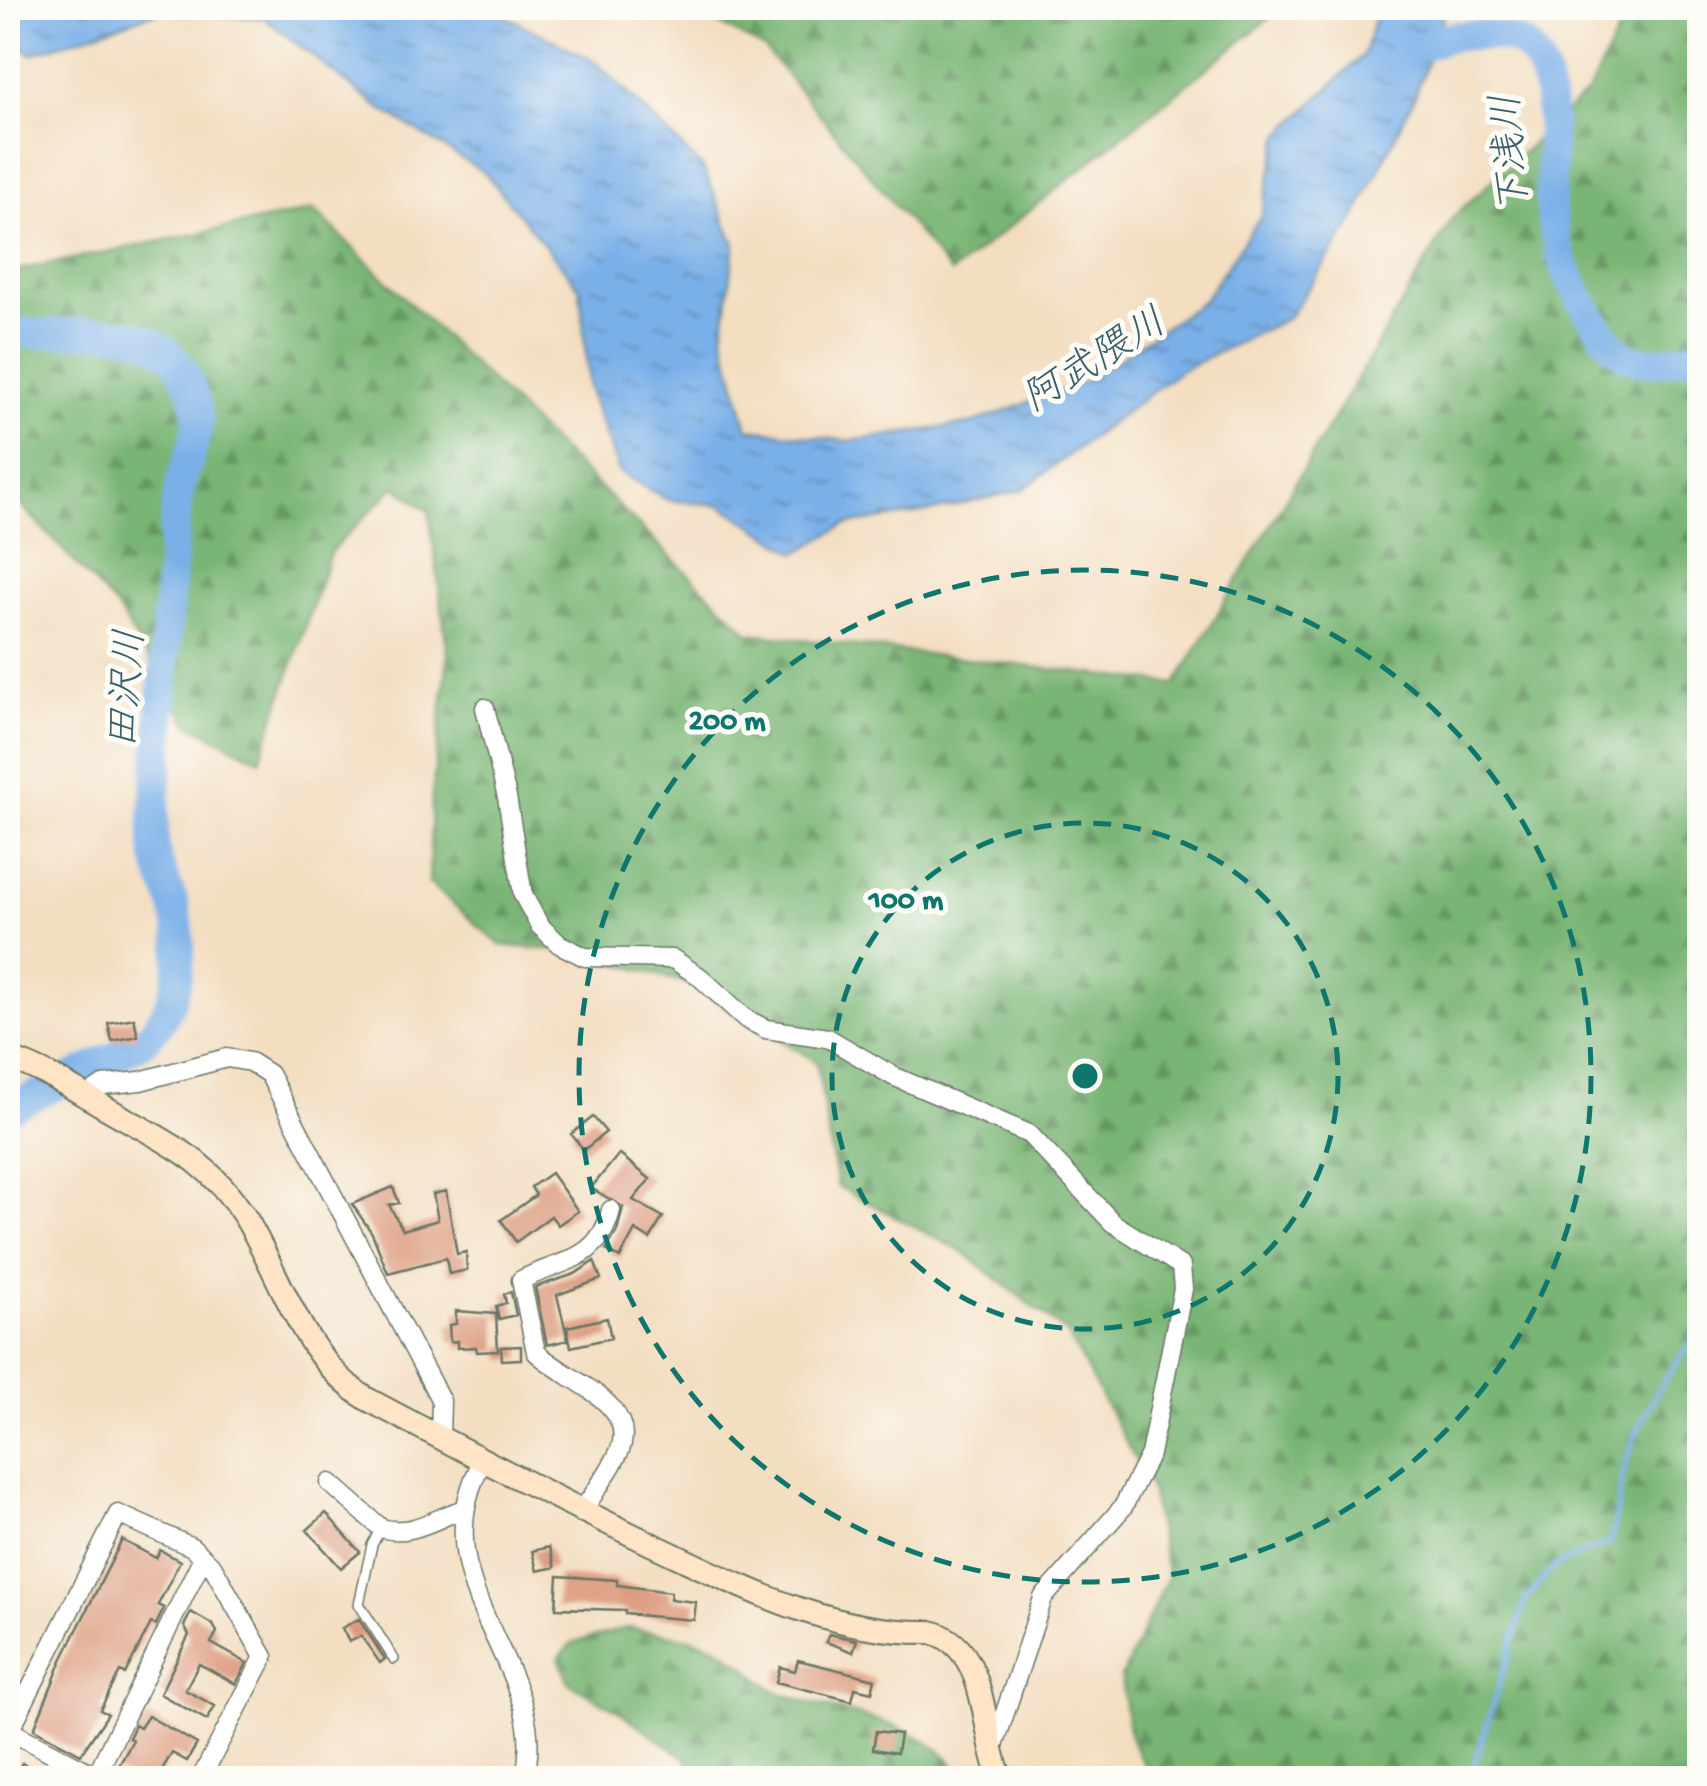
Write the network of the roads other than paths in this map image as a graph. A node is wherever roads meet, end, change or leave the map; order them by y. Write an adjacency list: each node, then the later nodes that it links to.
1 (485, 708): 14 (street)
2 (16, 1061): 3 (street)
3 (78, 1090): 5 (street); 5 (street)
4 (610, 1210): 9 (street)
5 (440, 1438): 6 (street)
6 (482, 1462): 8 (street); 9 (street)
7 (330, 1483): 10 (street)
8 (464, 1509): 10 (street); 17 (street)
9 (582, 1513): 14 (street)
10 (381, 1528): 12 (lane)
11 (203, 1558): 13 (street); 15 (street); 16 (street)
12 (394, 1659)
13 (8, 1731): 15 (street)
14 (992, 1752): 18 (street)
15 (97, 1778)
16 (201, 1778)
17 (524, 1778)
18 (1001, 1778)

